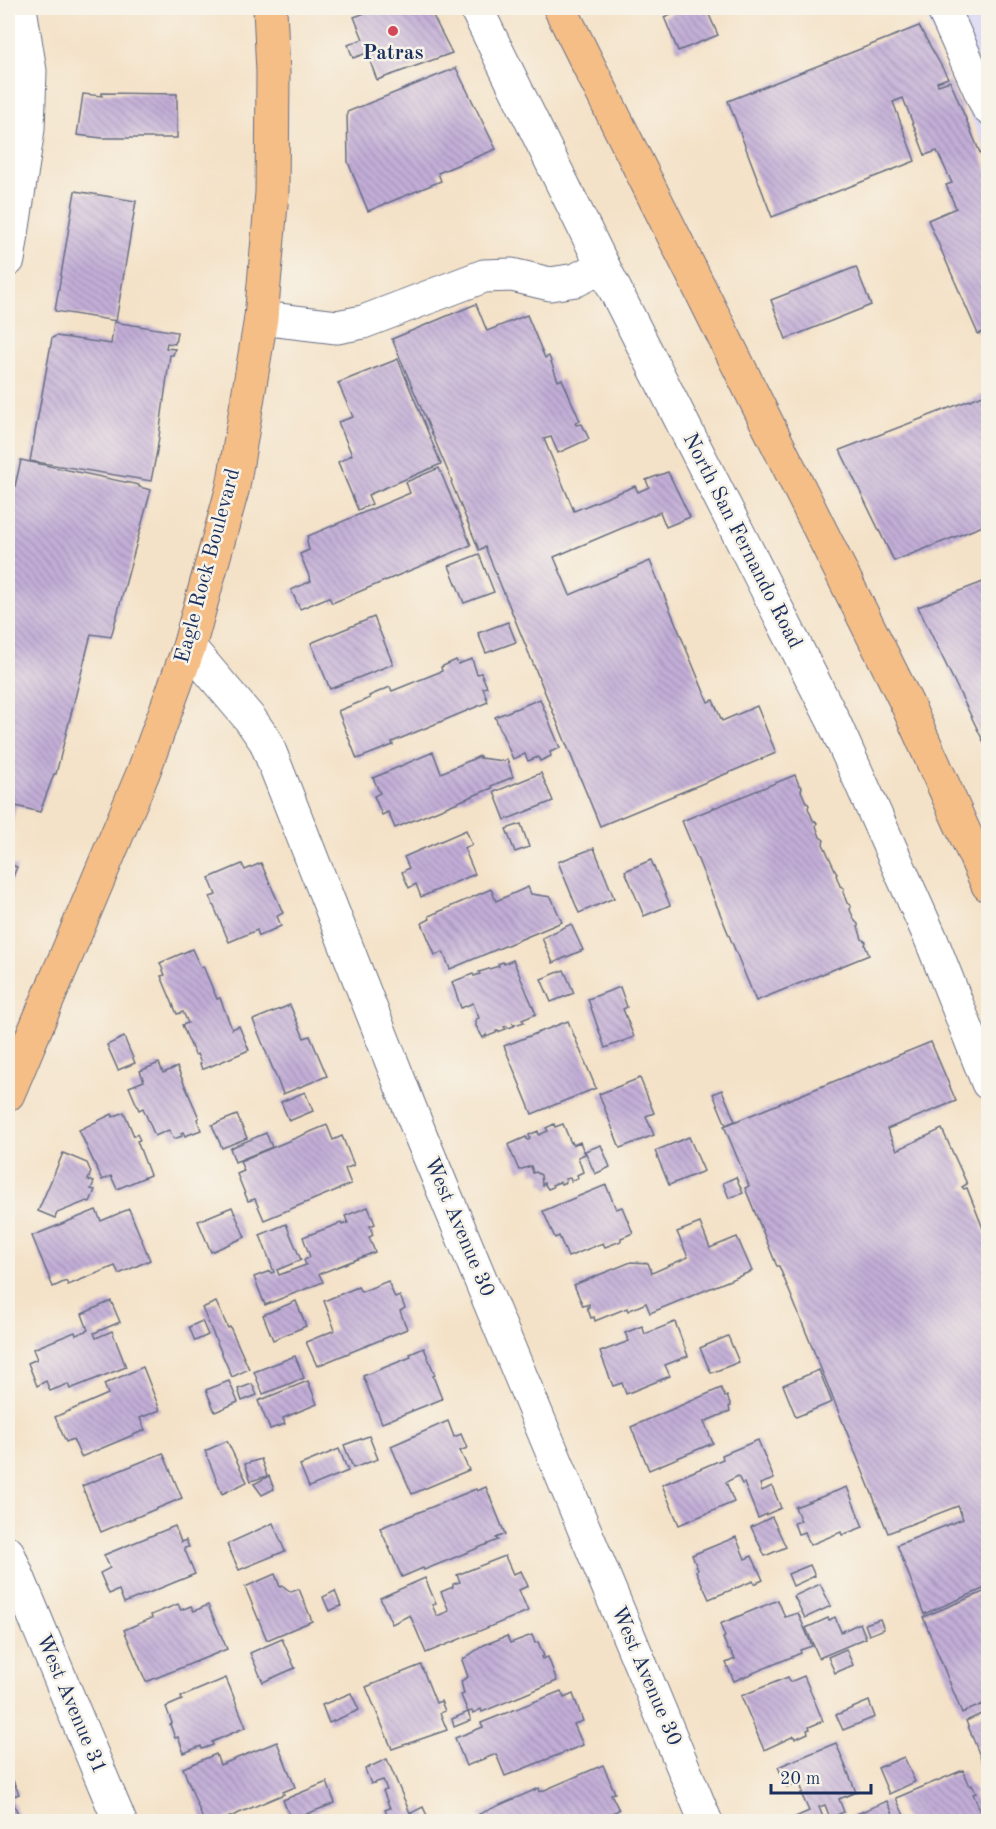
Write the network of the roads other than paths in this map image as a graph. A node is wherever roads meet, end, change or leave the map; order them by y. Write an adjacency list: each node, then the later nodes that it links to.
1 (20, 8): 7 (street)
2 (270, 8): 9 (main road, Eagle Rock Boulevard)
3 (476, 8): 8 (street, North San Fernando Road)
4 (561, 8): 11 (main road)
5 (943, 8): 6 (street)
6 (988, 108)
7 (9, 241)
8 (603, 266): 9 (street); 12 (street, North San Fernando Road)
9 (261, 318): 10 (main road, Eagle Rock Boulevard)
10 (189, 647): 13 (main road, Eagle Rock Boulevard); 16 (street, West Avenue 30)
11 (988, 885)
12 (988, 1083)
13 (8, 1094)
14 (8, 1553): 15 (street, West Avenue 31)
15 (120, 1821)
16 (706, 1821)

